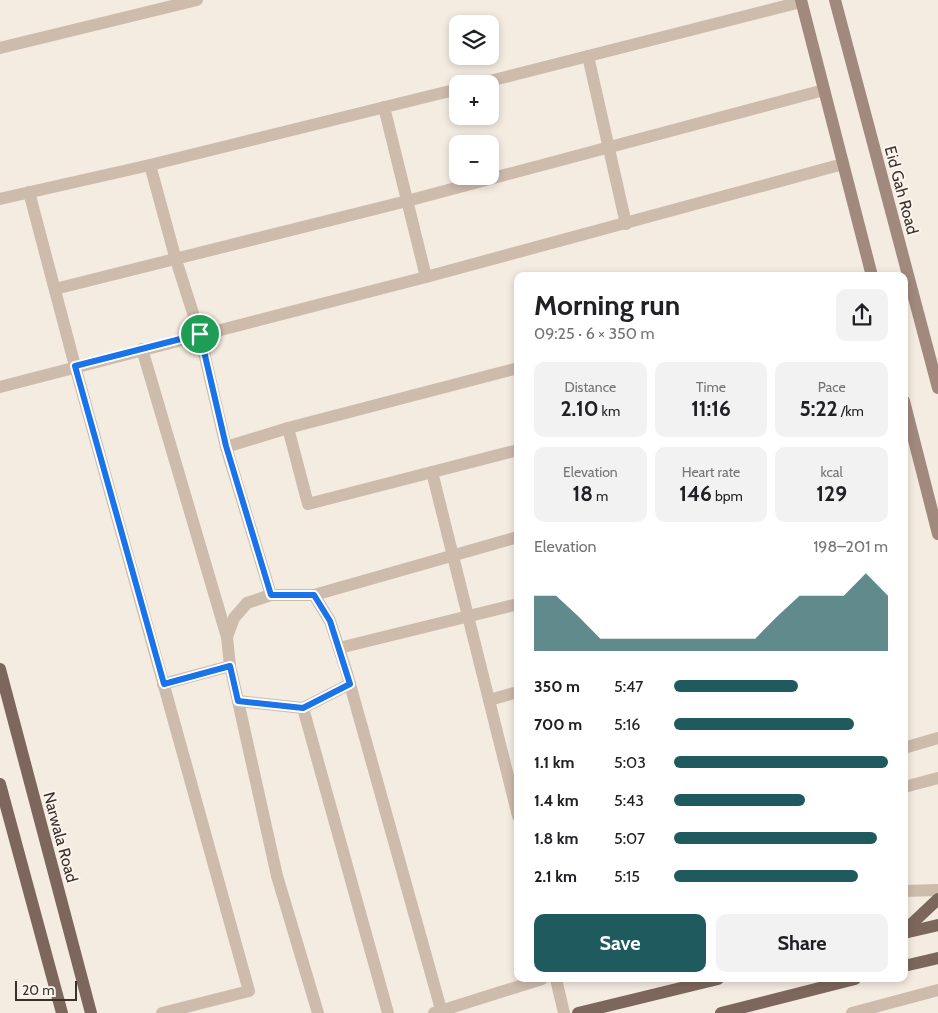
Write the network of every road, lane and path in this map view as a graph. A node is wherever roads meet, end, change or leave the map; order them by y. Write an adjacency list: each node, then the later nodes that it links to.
1 (197, 0): 4 (street)
2 (834, 0): 19 (main road, Eid Gah Road)
3 (801, 1): 5 (street); 7 (main road)
4 (0, 48)
5 (588, 56): 6 (street); 10 (street)
6 (499, 79)
7 (824, 90): 10 (street); 11 (main road)
8 (449, 91): 9 (street)
9 (384, 108): 12 (street); 15 (street)
10 (608, 148): 15 (street); 16 (street)
11 (843, 164): 16 (street); 18 (main road)
12 (150, 165): 13 (street); 17 (street)
13 (29, 192): 14 (street); 22 (street)
14 (0, 200)
15 (408, 201): 17 (street); 21 (street)
16 (626, 224): 21 (street)
17 (176, 260): 22 (street); 23 (street)
18 (870, 272)
19 (907, 272)
20 (908, 276): 28 (main road, Eid Gah Road)
21 (426, 277): 23 (street)
22 (55, 289): 25 (street)
23 (200, 334): 24 (street); 31 (street)
24 (142, 350): 25 (street); 41 (street)
25 (75, 366): 27 (street); 45 (street)
26 (514, 369): 30 (street)
27 (0, 387)
28 (938, 388)
29 (908, 417): 34 (main road)
30 (288, 428): 31 (street); 33 (street)
31 (226, 446): 37 (street)
32 (514, 451): 33 (street)
33 (432, 472): 36 (street)
34 (938, 534)
35 (514, 537): 36 (street)
36 (453, 555): 38 (street); 40 (street)
37 (271, 595): 38 (street); 41 (street)
38 (314, 595): 42 (street)
39 (514, 605): 40 (street)
40 (468, 616): 42 (street); 48 (street)
41 (227, 637): 43 (street)
42 (338, 648): 46 (street)
43 (230, 666): 45 (street); 49 (street)
44 (0, 669): 72 (main road, Narwala Road)
45 (164, 684): 73 (street)
46 (350, 684): 50 (street); 70 (street)
47 (514, 693): 48 (street)
48 (489, 700): 56 (street)
49 (238, 701): 50 (street); 74 (street)
50 (303, 708): 75 (street)
51 (938, 738): 52 (street)
52 (908, 747)
53 (938, 778): 55 (street)
54 (0, 784): 71 (main road)
55 (908, 786)
56 (514, 800)
57 (938, 890): 58 (street)
58 (908, 892)
59 (938, 899): 61 (main road)
60 (938, 925): 62 (main road)
61 (908, 928)
62 (908, 931)
63 (938, 958): 64 (main road)
64 (908, 965)
65 (533, 982): 70 (street)
66 (557, 982): 76 (street)
67 (706, 982): 77 (main road)
68 (844, 982): 78 (main road)
69 (938, 990): 79 (street)
70 (439, 1012)
71 (62, 1013)
72 (91, 1013)
73 (162, 1013)
74 (318, 1013)
75 (388, 1013)
76 (564, 1013)
77 (578, 1013)
78 (721, 1013)
79 (852, 1013)

